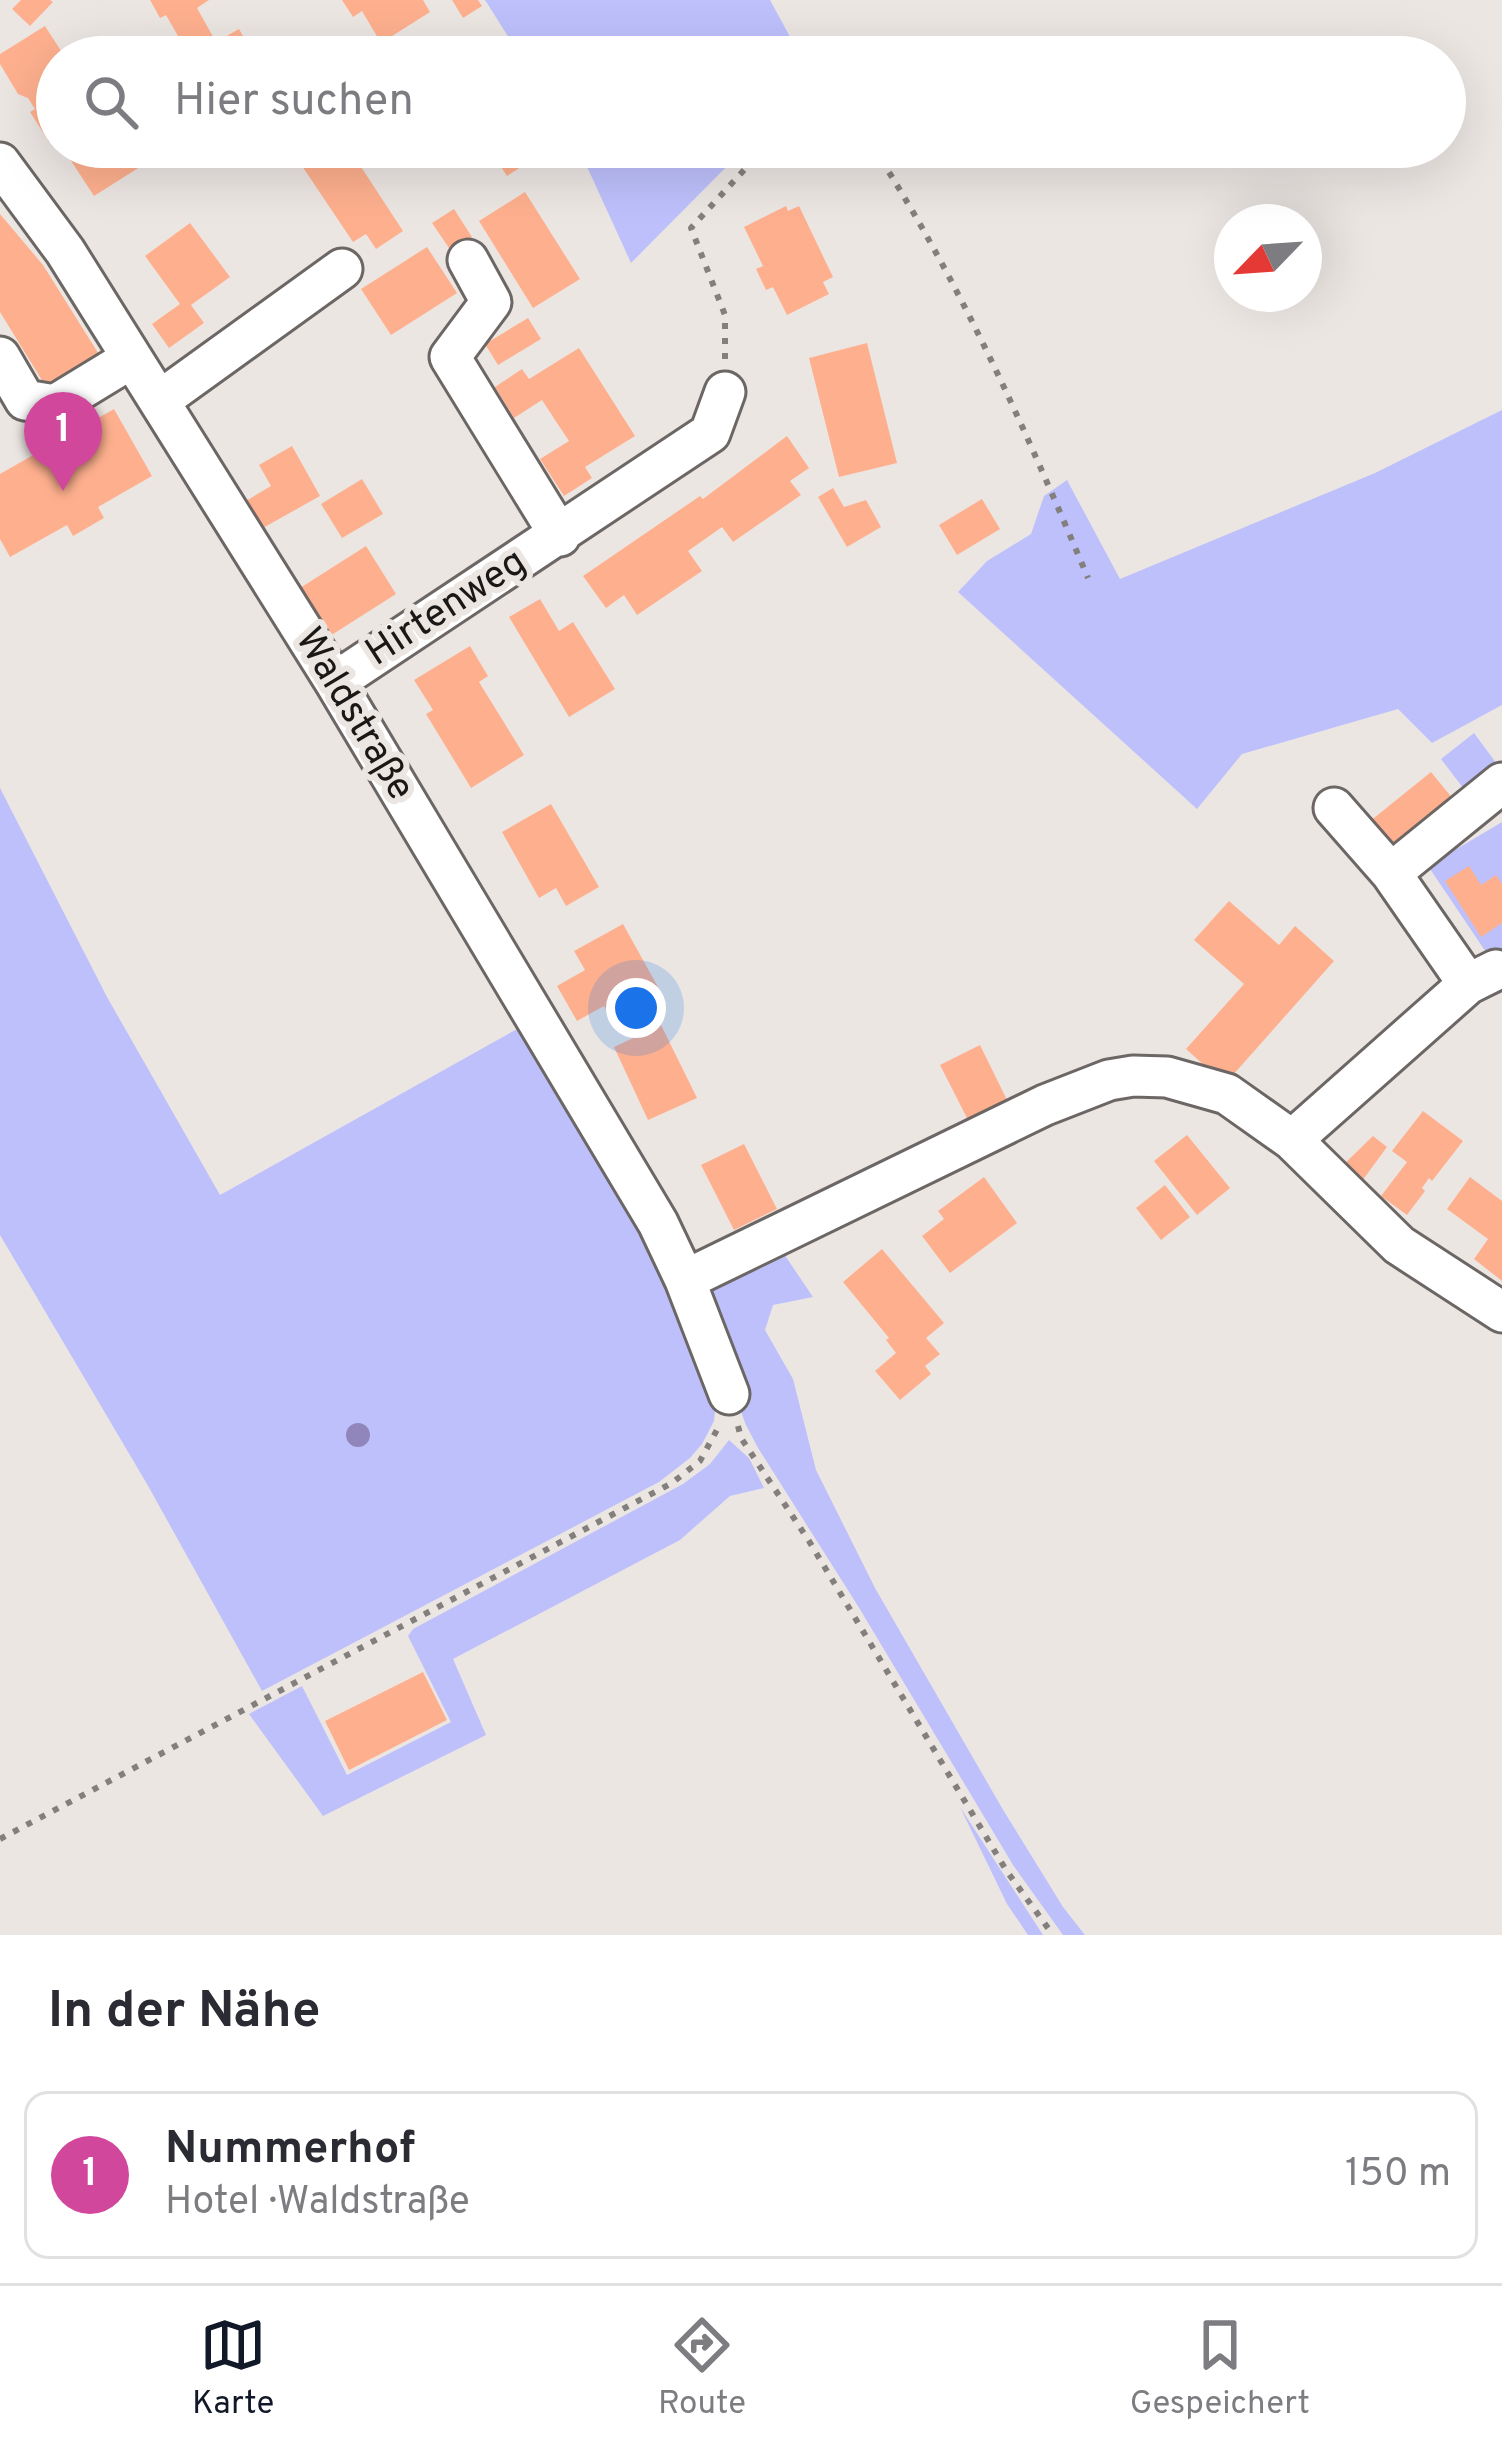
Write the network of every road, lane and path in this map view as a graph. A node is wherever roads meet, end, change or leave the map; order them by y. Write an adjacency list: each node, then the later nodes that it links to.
1 (0, 163): 7 (street, Waldstraße)
2 (747, 168): 8 (path)
3 (885, 168): 11 (path)
4 (468, 260): 10 (street, Hirtenweg)
5 (342, 269): 9 (street)
6 (0, 358): 7 (street)
7 (132, 358): 9 (street, Waldstraße)
8 (724, 392): 10 (street, Hirtenweg)
9 (159, 401): 12 (street, Waldstraße)
10 (560, 536): 12 (street, Hirtenweg)
11 (1088, 578)
12 (334, 682): 17 (street, Waldstraße)
13 (1502, 784): 15 (street)
14 (1334, 808): 15 (street)
15 (1391, 874): 16 (street)
16 (1292, 1140): 17 (street); 18 (street)
17 (685, 1280): 19 (street, Waldstraße)
18 (1502, 1312)
19 (729, 1394): 20 (path); 21 (path)
20 (0, 1839)
21 (1053, 1935)

